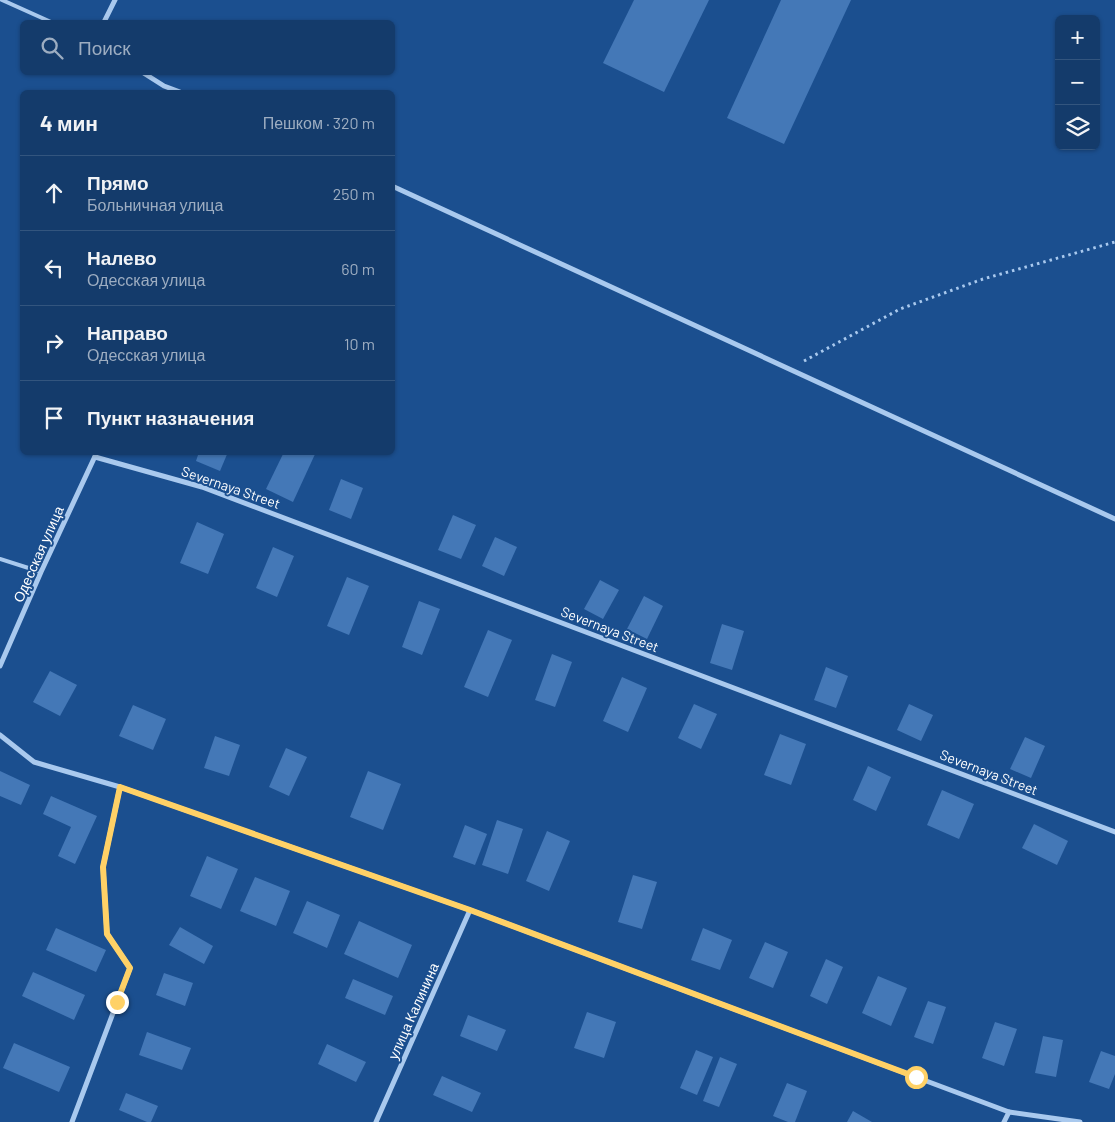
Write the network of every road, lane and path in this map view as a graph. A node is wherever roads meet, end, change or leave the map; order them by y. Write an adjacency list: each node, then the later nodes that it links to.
1 (2, 0): 3 (lane)
2 (115, 0): 4 (street)
3 (47, 20)
4 (105, 20)
5 (147, 75): 6 (street)
6 (175, 90)
7 (395, 187): 9 (street)
8 (1115, 242): 9 (path)
9 (789, 370): 11 (street)
10 (96, 455): 13 (street, Одесская улица); 17 (street, Severnaya Street)
11 (1115, 519)
12 (0, 558): 13 (lane)
13 (41, 572): 14 (street, Одесская улица)
14 (0, 666)
15 (0, 735): 16 (street)
16 (120, 787): 18 (street); 20 (street)
17 (1115, 832)
18 (470, 910): 19 (street); 21 (street, улица Калинина)
19 (1009, 1112): 22 (street); 23 (street)
20 (72, 1122)
21 (376, 1122)
22 (1004, 1122)
23 (1080, 1122)

